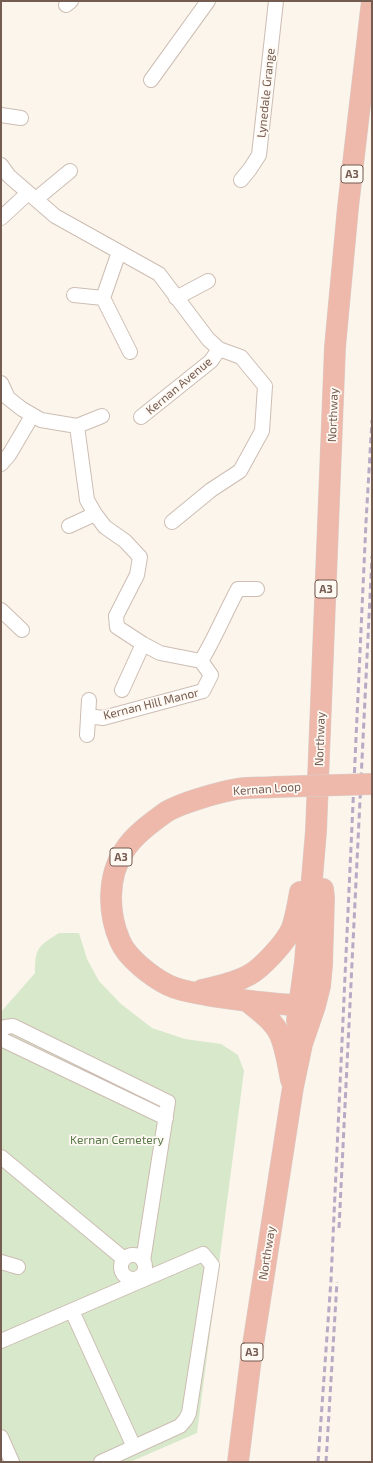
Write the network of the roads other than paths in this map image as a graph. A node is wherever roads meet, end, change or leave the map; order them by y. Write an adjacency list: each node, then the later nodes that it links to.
1 (208, 1): 4 (street)
2 (276, 1): 9 (street, Lynedale Grange)
3 (372, 1): 38 (highway, Northway / A3)
4 (151, 80)
5 (1, 114): 6 (street)
6 (21, 118)
7 (1, 165): 10 (street, Kernan Avenue)
8 (70, 171): 10 (street)
9 (241, 180)
10 (32, 196): 11 (street); 12 (street, Kernan Avenue)
11 (1, 218)
12 (119, 252): 15 (street); 16 (street, Kernan Avenue)
13 (208, 281): 16 (street)
14 (74, 295): 15 (street)
15 (103, 298): 18 (street)
16 (176, 298): 17 (street, Kernan Avenue)
17 (219, 349): 22 (street, Kernan Avenue); 26 (street)
18 (130, 352)
19 (1, 383): 20 (street)
20 (32, 416): 23 (street); 24 (street)
21 (102, 416): 23 (street)
22 (141, 417)
23 (77, 426): 25 (street)
24 (1, 464)
25 (95, 514): 27 (street); 31 (street)
26 (172, 522)
27 (67, 528)
28 (257, 589): 32 (street)
29 (1, 610): 30 (street)
30 (22, 630)
31 (143, 644): 32 (street); 33 (street, Kernan Hill Manor)
32 (201, 661): 35 (street, Kernan Hill Manor)
33 (122, 690)
34 (89, 700): 35 (street, Kernan Hill Manor)
35 (88, 716): 36 (street, Kernan Hill Manor)
36 (87, 735)
37 (372, 784): 39 (highway, Kernan Loop / A3, bridge)
38 (316, 831): 39 (highway, A3); 41 (highway, Northway / A3); 41 (highway, Northway / A3)
39 (190, 992): 40 (highway, A3)
40 (247, 1001): 41 (highway, A3); 44 (highway)
41 (308, 1006): 44 (highway, Northway / A3)
42 (1, 1032): 45 (street)
43 (1, 1039): 45 (street)
44 (293, 1087): 58 (highway, Northway / A3)
45 (166, 1118): 48 (street)
46 (1, 1157): 47 (street)
47 (124, 1259): 48 (street); 51 (street)
48 (143, 1261): 51 (street)
49 (1, 1262): 50 (street)
50 (18, 1267)
51 (140, 1280): 52 (street); 55 (street)
52 (72, 1311): 53 (street); 55 (street)
53 (1, 1341)
54 (1, 1437): 56 (street)
55 (134, 1447): 57 (street)
56 (12, 1462)
57 (101, 1462)
58 (238, 1462)

